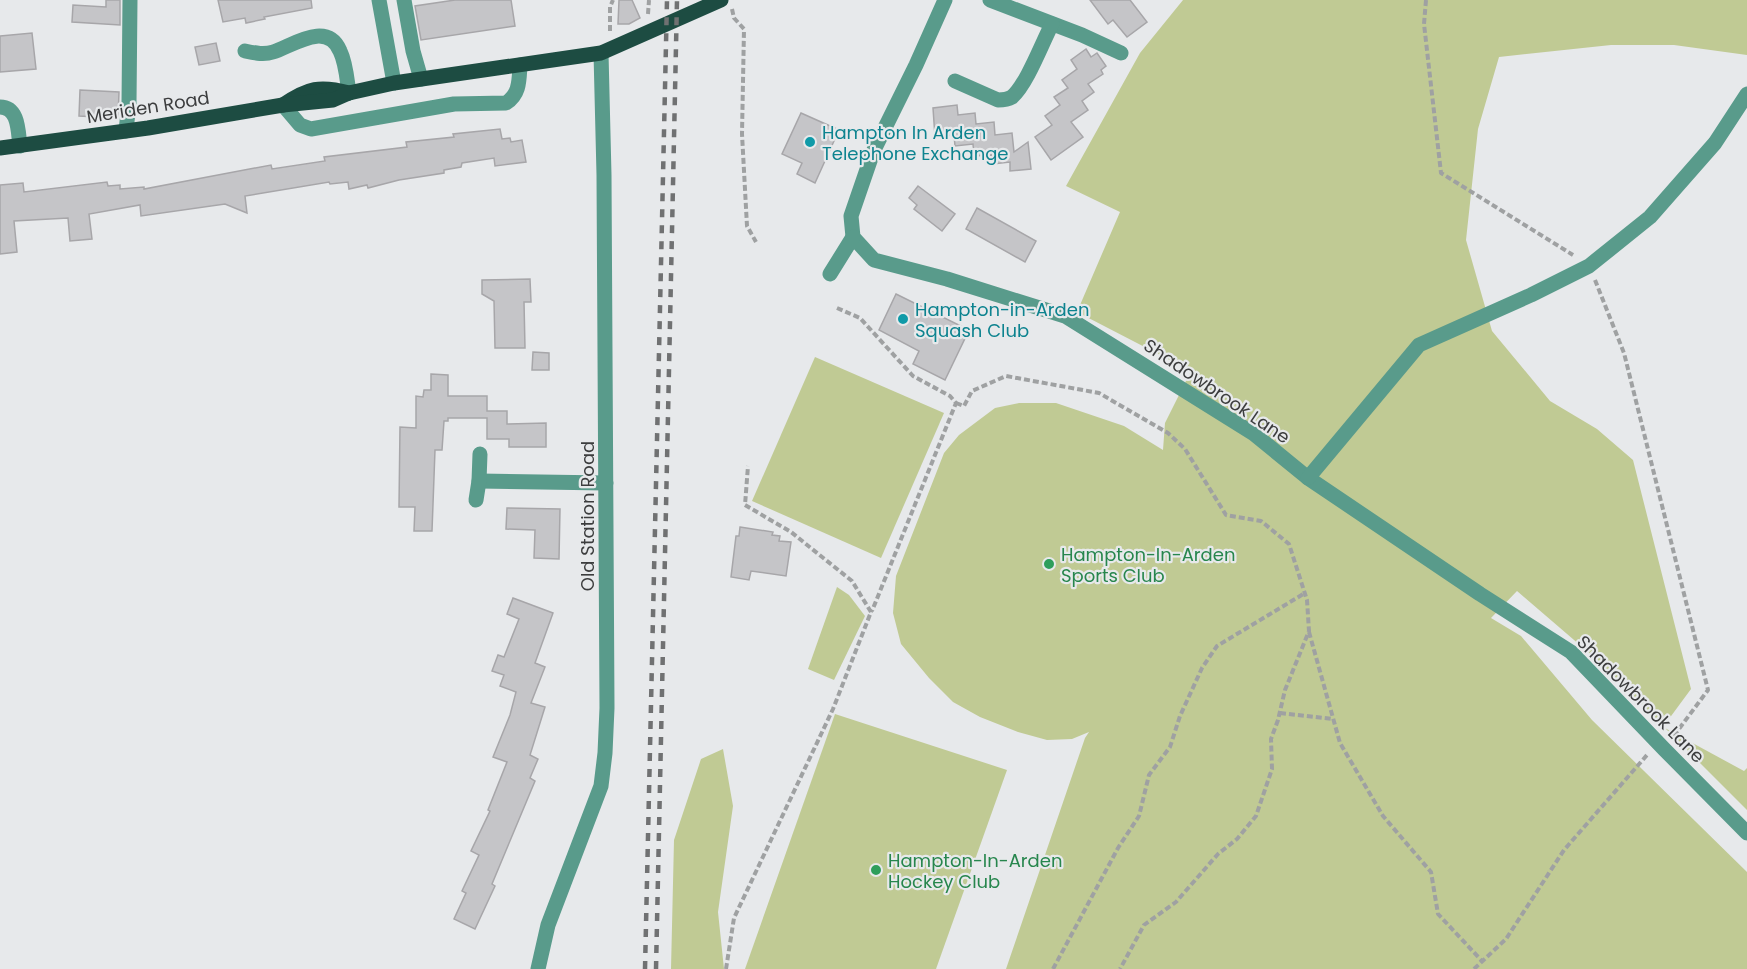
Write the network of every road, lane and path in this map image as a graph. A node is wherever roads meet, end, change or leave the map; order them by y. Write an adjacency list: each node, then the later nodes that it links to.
1 (130, 0): 24 (street)
2 (379, 0): 19 (street)
3 (404, 0): 17 (street)
4 (613, 0): 12 (path)
5 (649, 0): 10 (path)
6 (945, 0): 27 (street)
7 (990, 0): 11 (street)
8 (1426, 0): 29 (path)
9 (722, 1): 14 (main road, Meriden Road); 28 (path)
10 (648, 14)
11 (1052, 24): 15 (street); 18 (street)
12 (610, 32)
13 (245, 51): 20 (street)
14 (601, 53): 16 (main road, Meriden Road); 37 (street, Old Station Road)
15 (1121, 53)
16 (520, 64): 17 (main road, Meriden Road); 22 (street)
17 (421, 79): 19 (main road, Meriden Road)
18 (956, 81)
19 (394, 83): 20 (main road, Meriden Road)
20 (349, 93): 22 (main road, Meriden Road)
21 (1747, 94): 29 (street)
22 (283, 105): 24 (main road, Meriden Road)
23 (0, 107): 25 (street)
24 (126, 131): 25 (main road, Meriden Road)
25 (20, 146): 26 (main road, Meriden Road)
26 (0, 148)
27 (853, 237): 30 (street); 35 (street, Shadowbrook Lane)
28 (756, 242)
29 (1589, 266): 35 (street); 44 (path)
30 (830, 274)
31 (837, 308): 32 (path)
32 (956, 403): 40 (path); 41 (path)
33 (480, 454): 36 (street)
34 (748, 466): 40 (path)
35 (1308, 478): 44 (street, Shadowbrook Lane)
36 (479, 481): 37 (street); 38 (street)
37 (606, 483): 47 (street, Old Station Road)
38 (476, 500)
39 (1305, 593): 49 (path)
40 (872, 612): 48 (path)
41 (1309, 632): 42 (path); 43 (path)
42 (1280, 713): 43 (path); 50 (path)
43 (1333, 719): 46 (path)
44 (1661, 746): 45 (street, Shadowbrook Lane); 46 (path)
45 (1747, 832)
46 (1482, 962): 51 (path)
47 (538, 969)
48 (726, 969)
49 (1053, 969)
50 (1120, 969)
51 (1474, 969)

